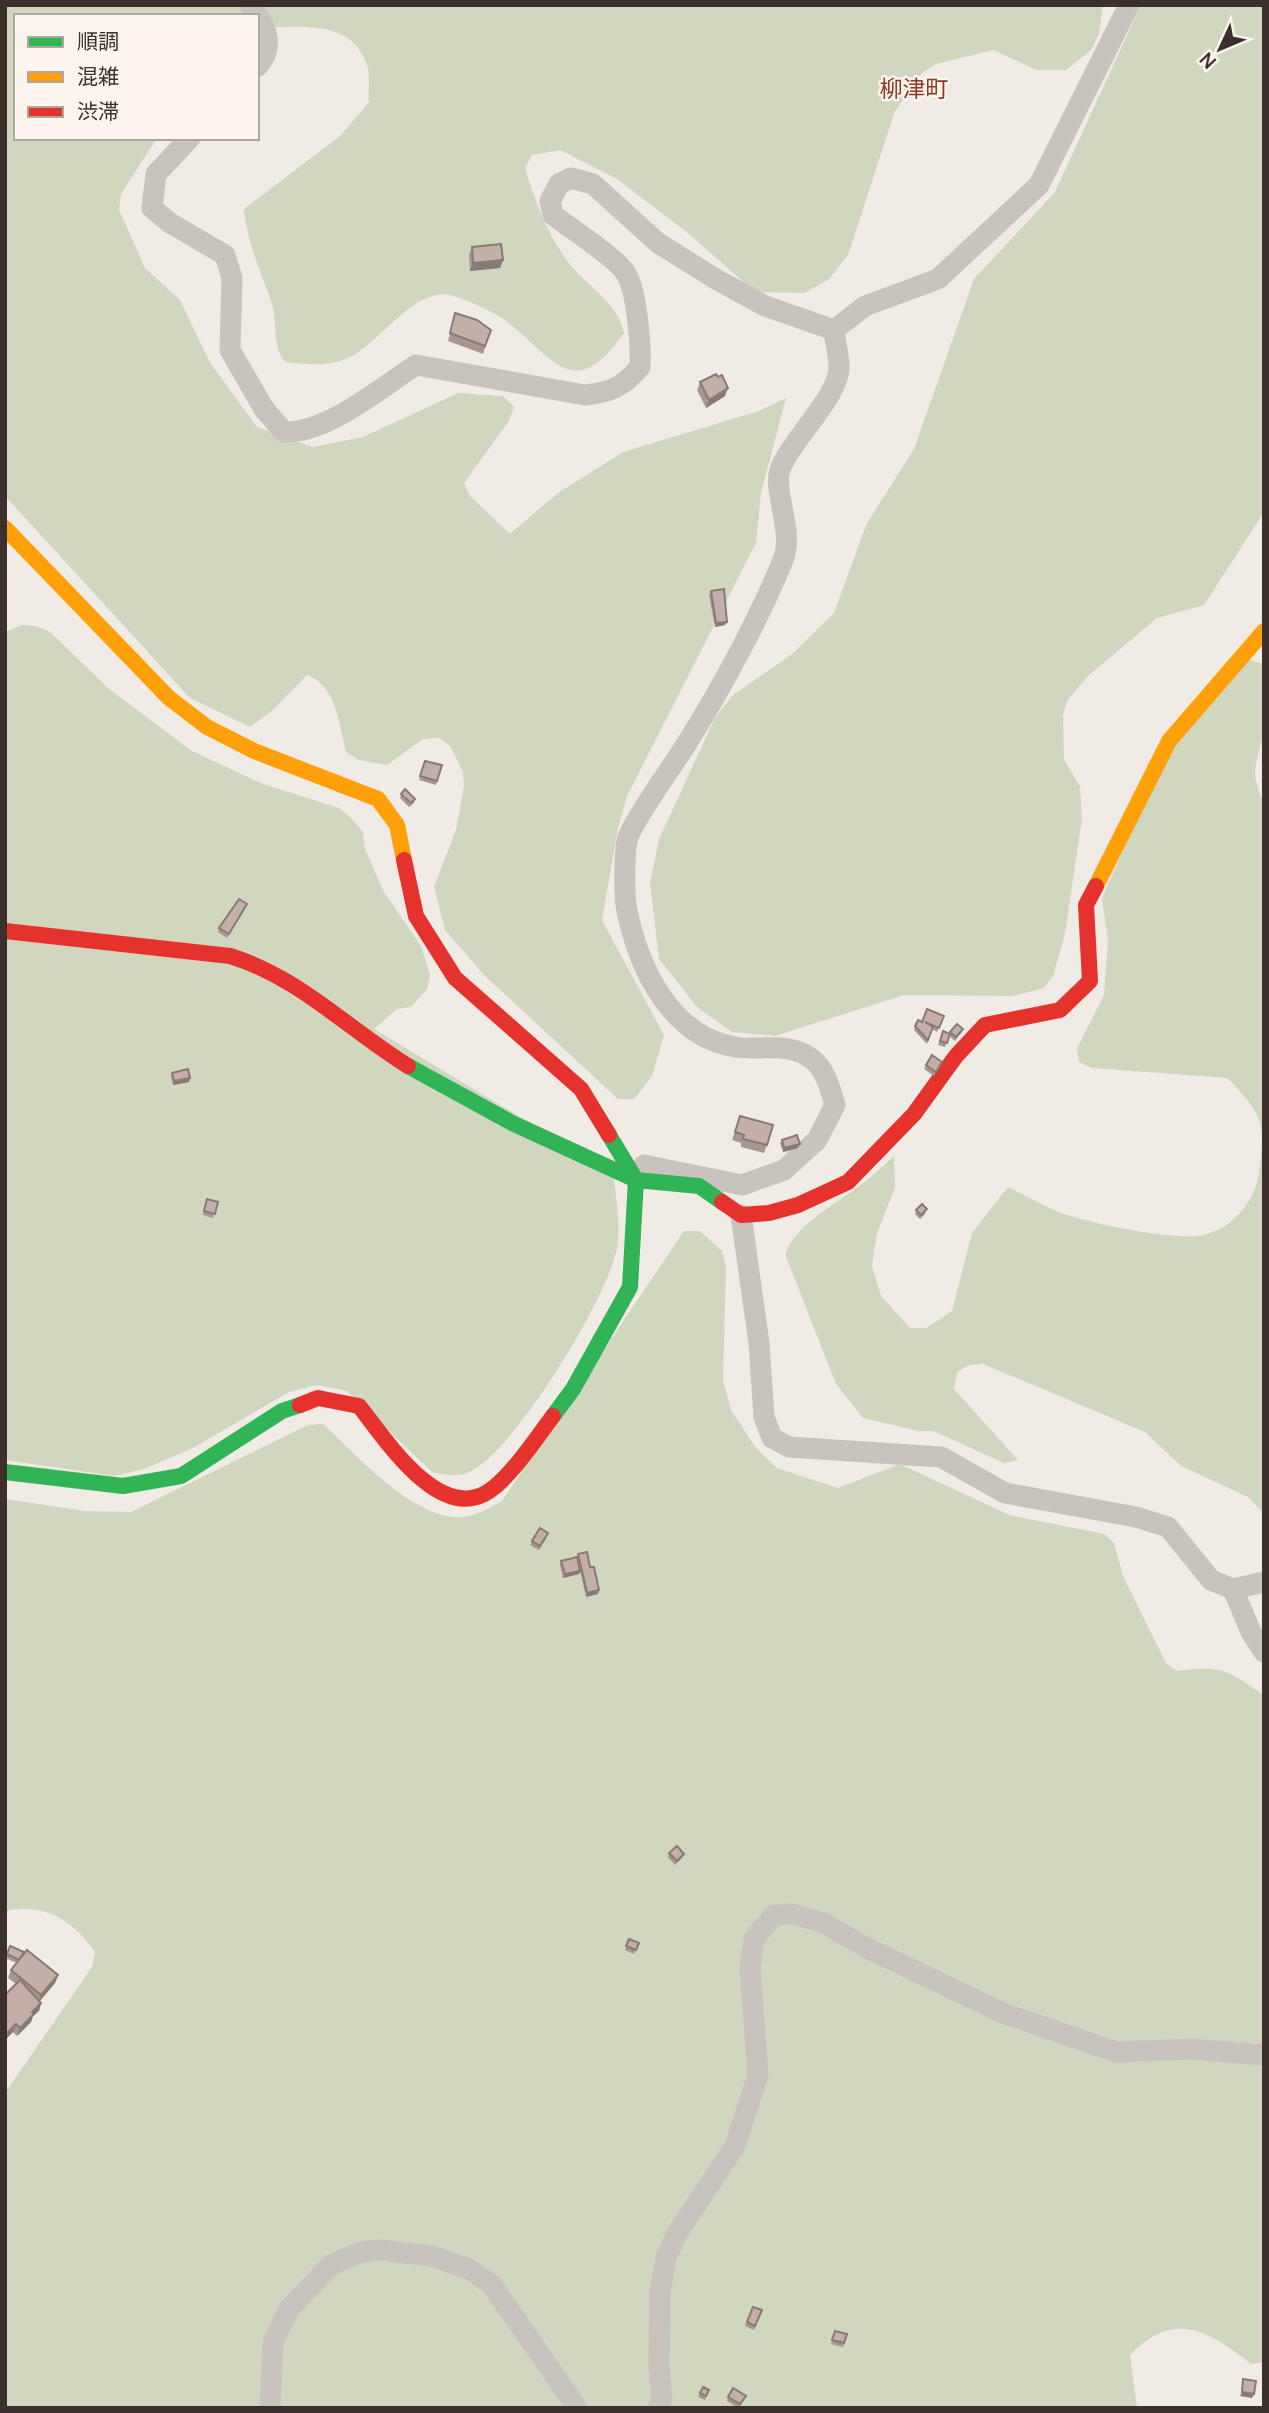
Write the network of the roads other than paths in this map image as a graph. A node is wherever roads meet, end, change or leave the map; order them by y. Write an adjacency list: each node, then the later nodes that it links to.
1 (1129, 5): 5 (street)
2 (259, 17): 3 (street)
3 (259, 65)
4 (188, 140): 5 (street)
5 (834, 330): 9 (street)
6 (5, 528): 9 (street)
7 (1264, 631): 10 (street)
8 (5, 931): 9 (street)
9 (636, 1180): 10 (street); 11 (street)
10 (741, 1215): 13 (street)
11 (5, 1472)
12 (1264, 1582): 13 (street)
13 (1233, 1589): 14 (street)
14 (1264, 1652)
15 (1264, 2055): 18 (street)
16 (270, 2408): 17 (street)
17 (577, 2408)
18 (658, 2408)

